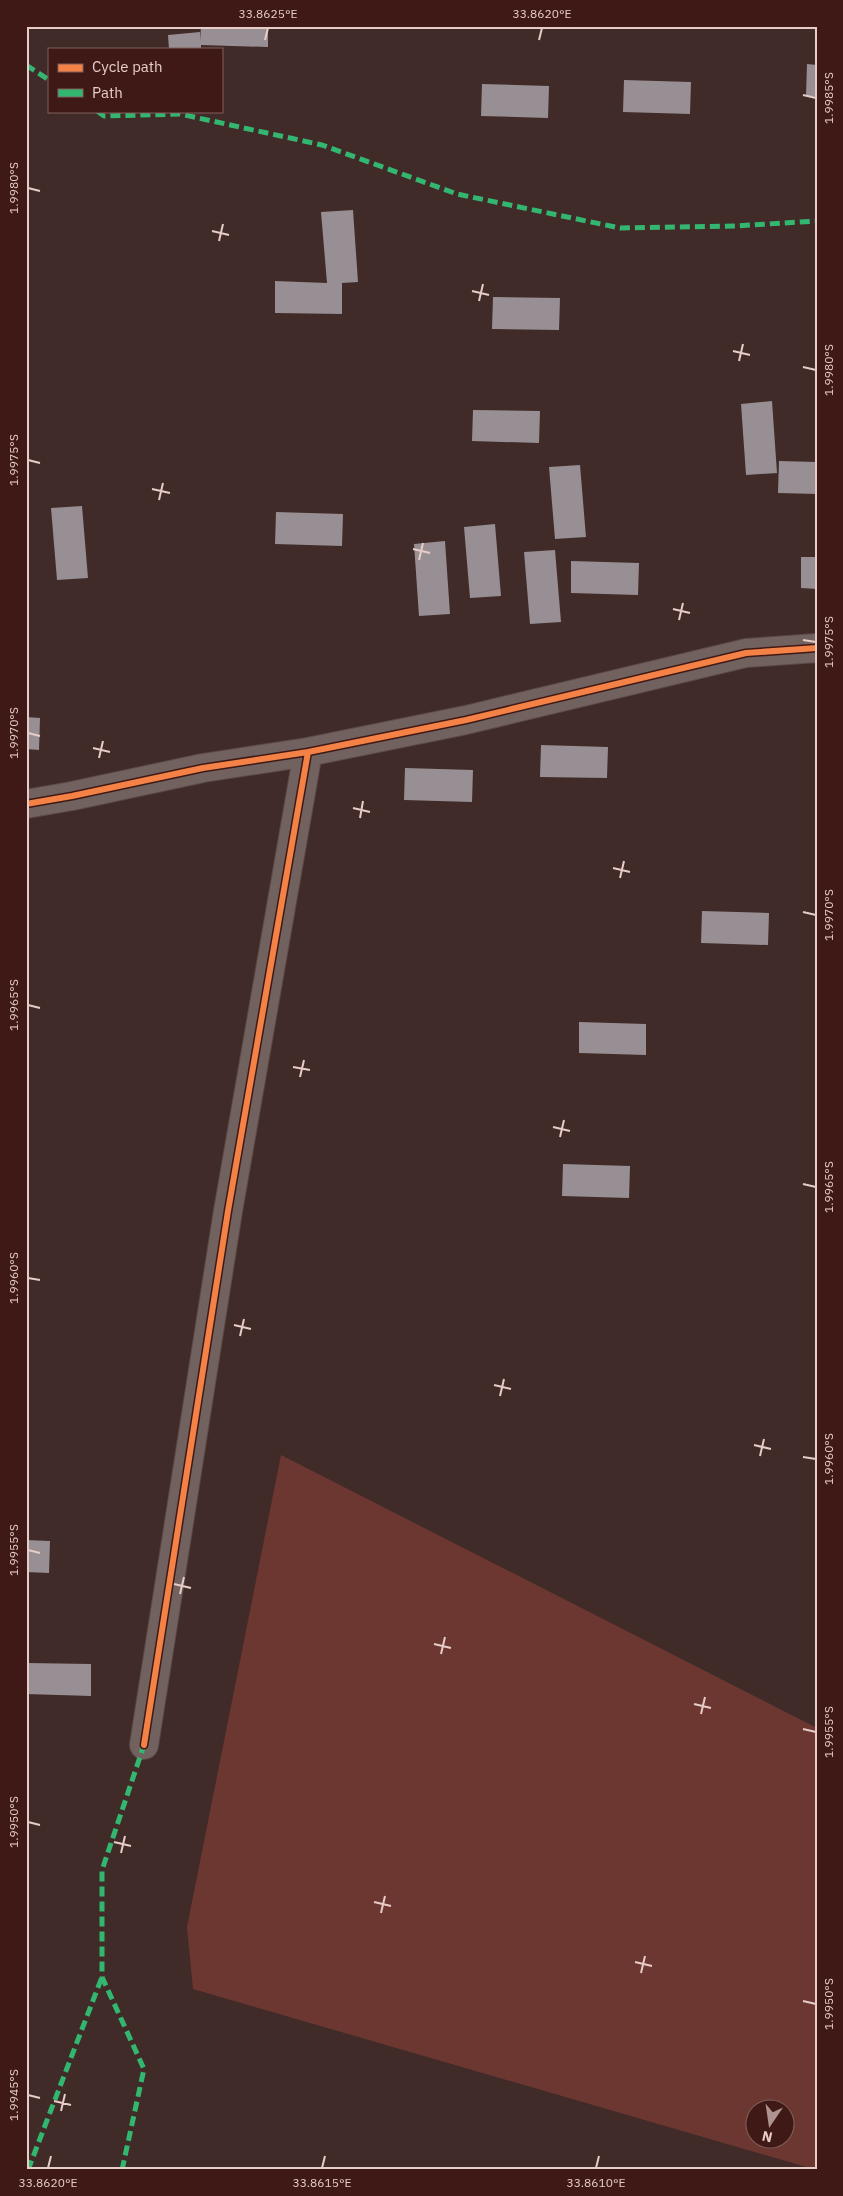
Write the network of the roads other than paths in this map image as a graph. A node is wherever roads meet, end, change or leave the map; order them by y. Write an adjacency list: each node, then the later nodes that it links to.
1 (817, 648): 2 (street)
2 (308, 752): 3 (street); 4 (street)
3 (26, 804)
4 (144, 1745)

